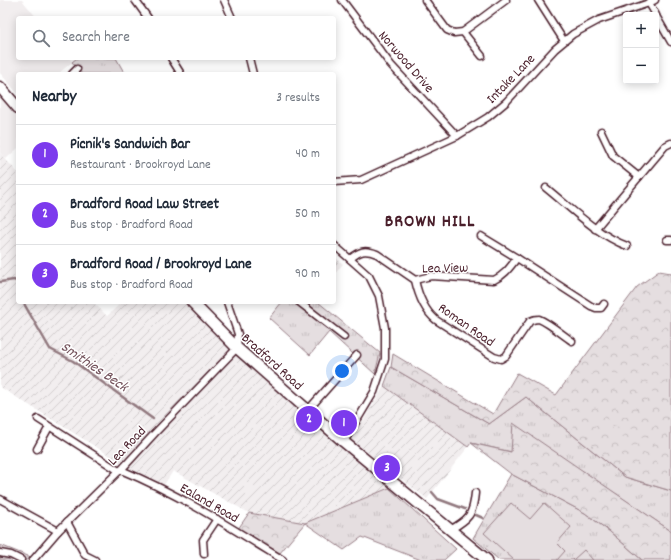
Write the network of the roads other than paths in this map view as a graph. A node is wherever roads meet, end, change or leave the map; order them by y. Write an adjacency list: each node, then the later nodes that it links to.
1 (135, 0): 9 (street)
2 (224, 0): 10 (street)
3 (342, 0): 25 (street, Norwood Drive)
4 (425, 0): 12 (street)
5 (506, 0): 12 (street)
6 (538, 0): 13 (street)
7 (652, 2): 8 (street); 13 (street, Intake Lane)
8 (655, 12)
9 (147, 16)
10 (231, 16)
11 (659, 20): 14 (street)
12 (463, 32): 15 (street)
13 (564, 41): 25 (street, Intake Lane)
14 (671, 42)
15 (482, 56)
16 (172, 60): 20 (street)
17 (249, 60): 21 (street)
18 (78, 69): 19 (street)
19 (74, 72)
20 (180, 72)
21 (252, 72)
22 (0, 87): 23 (main road)
23 (16, 106)
24 (601, 131): 27 (street)
25 (457, 136): 28 (street, Intake Lane)
26 (671, 143): 27 (street)
27 (639, 177): 30 (street)
28 (336, 182)
29 (546, 188): 30 (street)
30 (595, 229): 32 (street)
31 (481, 236): 34 (street)
32 (627, 246)
33 (336, 247): 35 (street)
34 (517, 258): 36 (street, Lea View); 40 (street)
35 (350, 259): 36 (street, Lea View); 48 (street)
36 (415, 280): 42 (street, Roman Road)
37 (194, 304): 43 (main road, Bradford Road)
38 (228, 304): 43 (street)
39 (302, 304): 41 (street)
40 (604, 304)
41 (344, 337)
42 (572, 341)
43 (237, 348): 45 (main road, Bradford Road); 50 (street, Lea Road)
44 (357, 355): 45 (street)
45 (308, 410): 48 (main road, Bradford Road)
46 (38, 419): 47 (street, Ealand Road)
47 (49, 427): 49 (street); 50 (street, Ealand Road)
48 (344, 442): 55 (main road, Bradford Road)
49 (37, 449)
50 (120, 470): 53 (street, Ealand Road); 54 (street, Lea Road)
51 (475, 493): 55 (street)
52 (0, 498): 56 (street)
53 (217, 519): 58 (street); 62 (street, Ealand Road)
54 (67, 522): 56 (street, Lea Road); 61 (street)
55 (450, 530): 63 (main road, Bradford Road)
56 (58, 531): 60 (street, Lea Road)
57 (0, 553): 59 (street)
58 (204, 554)
59 (21, 560)
60 (33, 560)
61 (95, 560)
62 (283, 560)
63 (487, 560)

